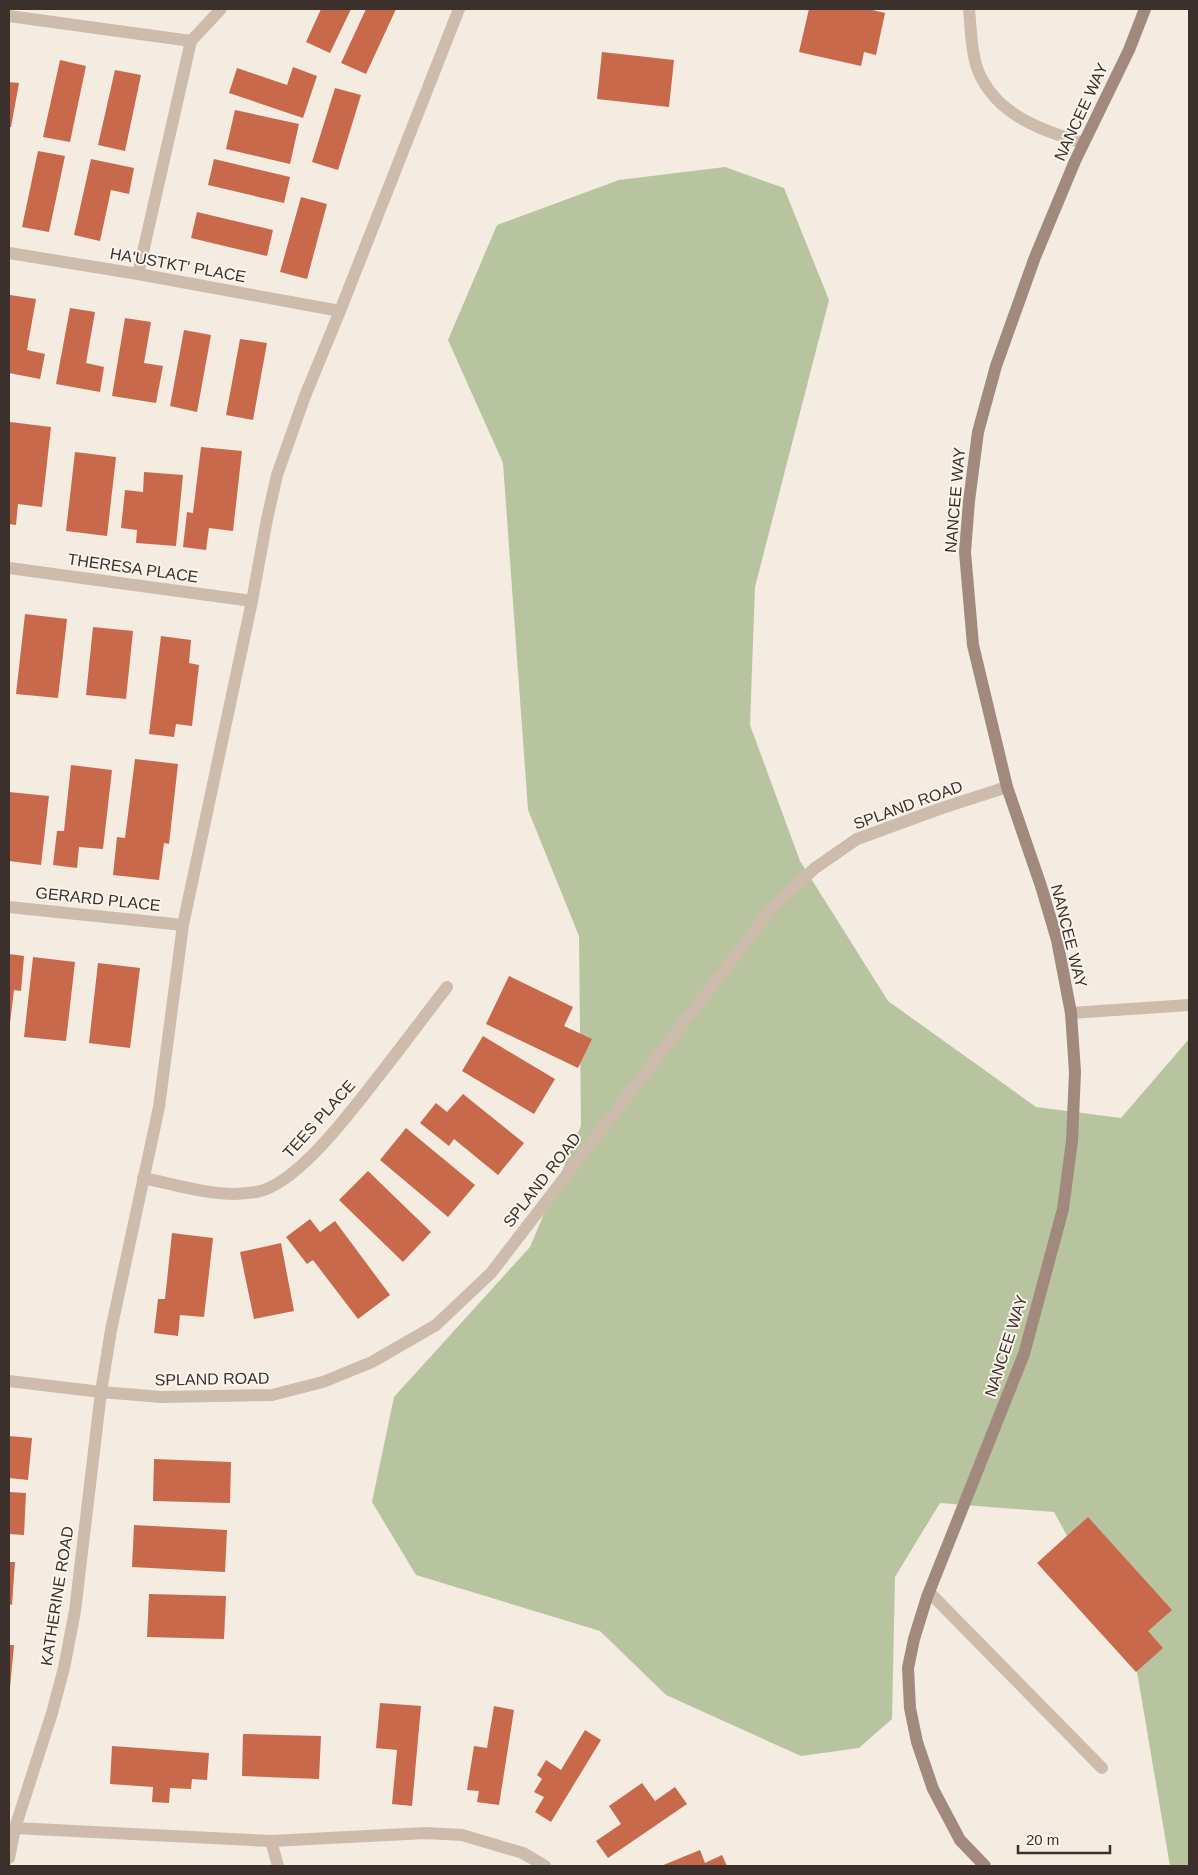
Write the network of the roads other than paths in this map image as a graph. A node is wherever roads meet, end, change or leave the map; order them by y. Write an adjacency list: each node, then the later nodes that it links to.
1 (221, 9): 6 (street)
2 (459, 9): 10 (street, KATHERINE ROAD)
3 (969, 9): 7 (street)
4 (1145, 9): 7 (street, NANCEE WAY)
5 (9, 16): 6 (street)
6 (191, 41): 9 (street)
7 (1083, 143): 13 (street, NANCEE WAY)
8 (9, 253): 9 (street, HA'USTKT' PLACE)
9 (138, 274): 10 (street, HA'USTKT' PLACE)
10 (340, 311): 12 (street, KATHERINE ROAD)
11 (9, 568): 12 (street, THERESA PLACE)
12 (252, 601): 15 (street, KATHERINE ROAD)
13 (1007, 787): 18 (street, NANCEE WAY); 21 (street, SPLAND ROAD)
14 (9, 907): 15 (street, GERARD PLACE)
15 (183, 925): 19 (street, KATHERINE ROAD)
16 (448, 987): 19 (street, TEES PLACE)
17 (1189, 1005): 18 (street)
18 (1070, 1012): 22 (street, NANCEE WAY)
19 (143, 1178): 21 (street, KATHERINE ROAD)
20 (9, 1381): 21 (street, SPLAND ROAD)
21 (101, 1392): 24 (street, KATHERINE ROAD)
22 (929, 1592): 23 (street); 29 (street, NANCEE WAY)
23 (1102, 1768)
24 (15, 1828): 25 (street); 26 (street, KATHERINE ROAD)
25 (271, 1841): 27 (street); 28 (street)
26 (9, 1858)
27 (278, 1866)
28 (545, 1866)
29 (985, 1866)

